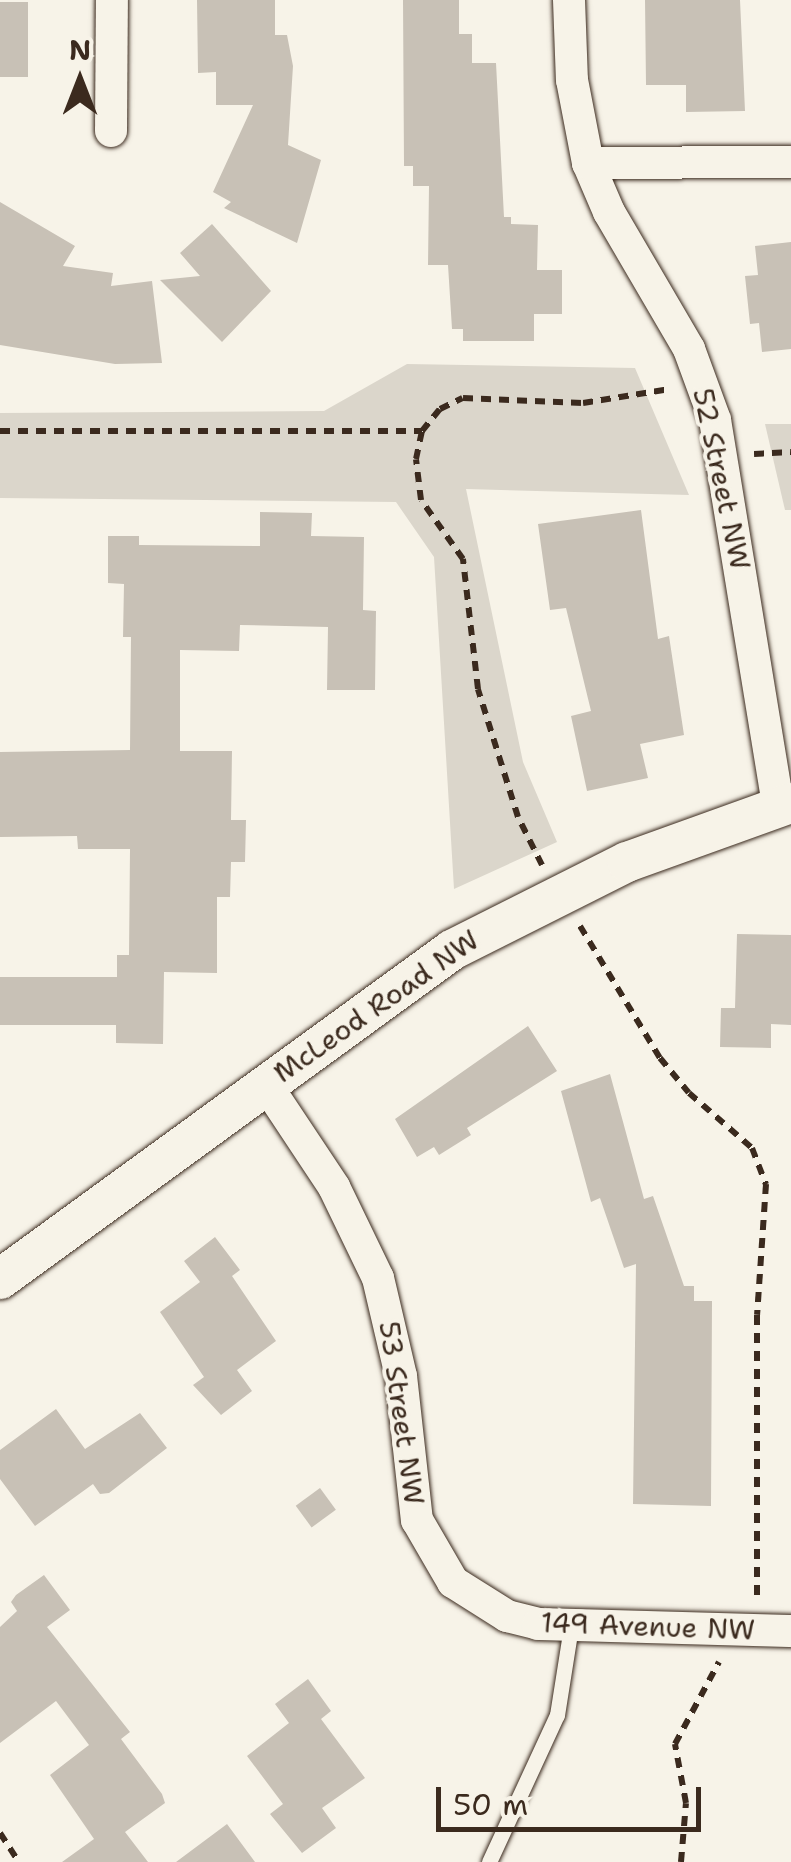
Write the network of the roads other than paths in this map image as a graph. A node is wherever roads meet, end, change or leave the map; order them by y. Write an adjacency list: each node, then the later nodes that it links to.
1 (112, 0): 3 (street)
2 (569, 0): 5 (street, 52 Street NW)
3 (111, 131)
4 (791, 162): 5 (street)
5 (588, 163): 6 (street, 52 Street NW)
6 (784, 805): 7 (street, McLeod Road NW)
7 (265, 1083): 8 (street, McLeod Road NW); 9 (street, 53 Street NW)
8 (0, 1278)
9 (506, 1616): 10 (street, 149 Avenue NW)
10 (570, 1627): 11 (street, 149 Avenue NW); 12 (lane)
11 (791, 1631)
12 (489, 1862)

